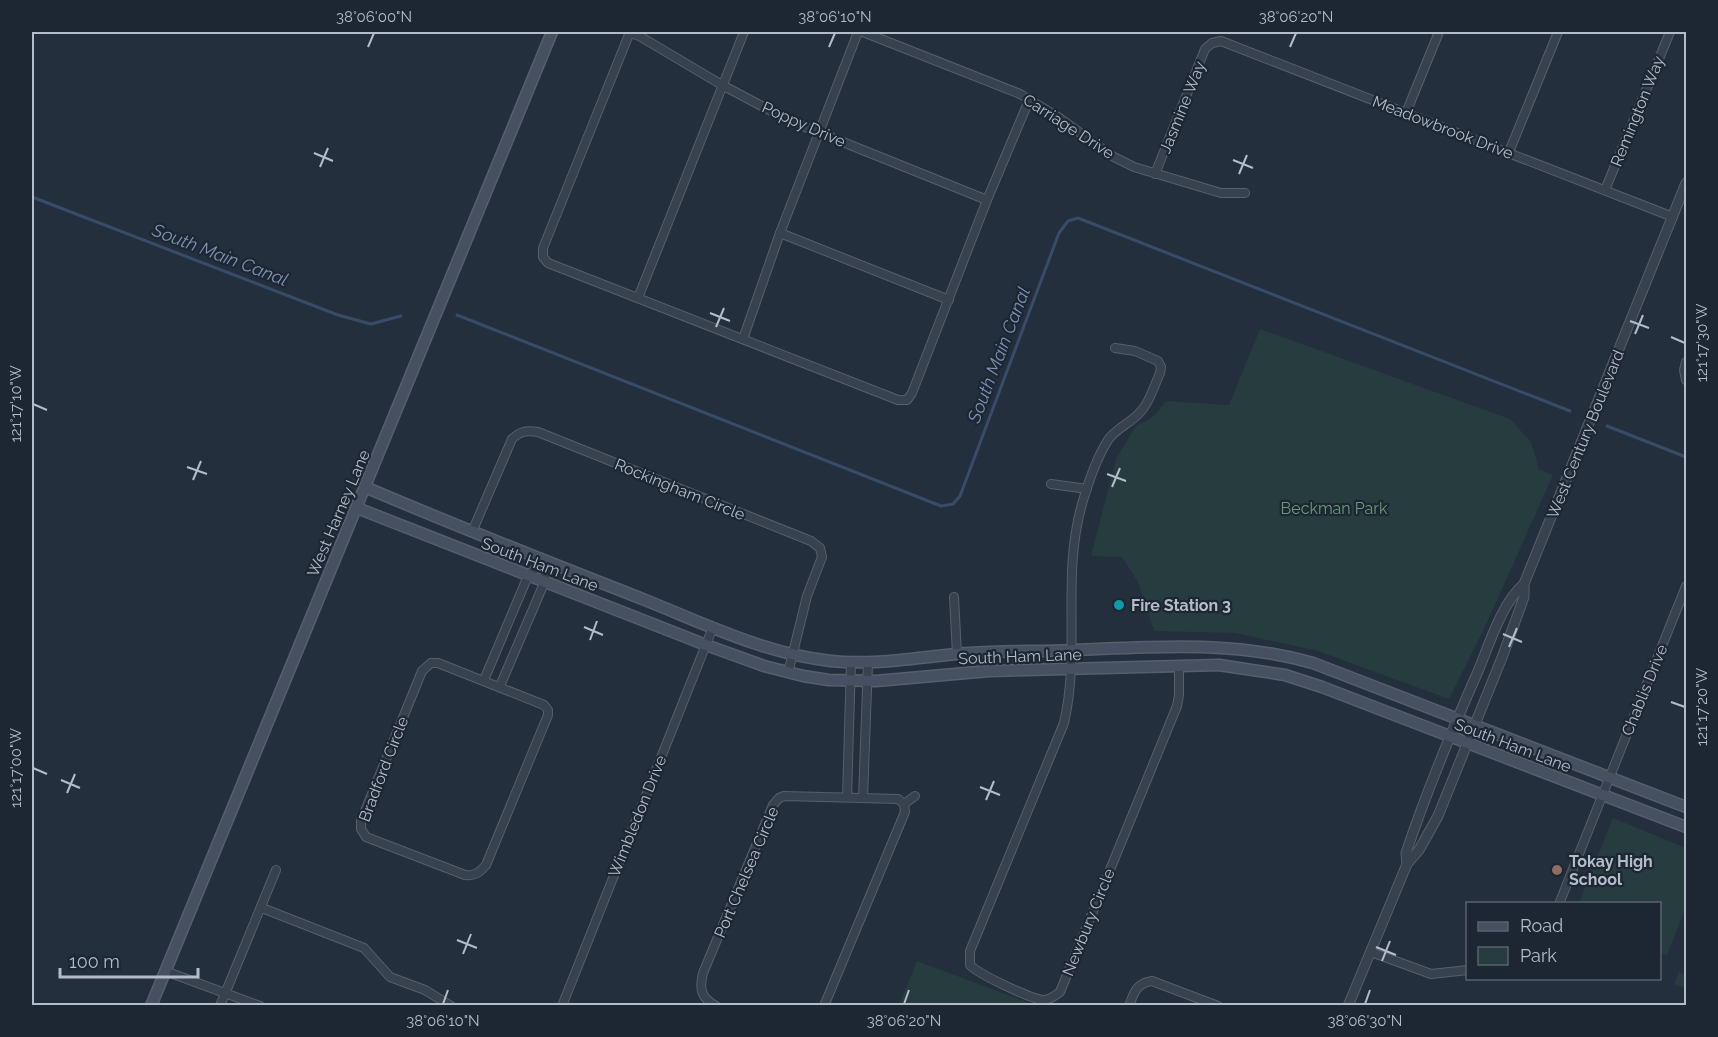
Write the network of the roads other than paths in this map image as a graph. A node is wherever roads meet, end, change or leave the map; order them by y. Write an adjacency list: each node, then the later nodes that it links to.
1 (552, 32): 29 (main road, West Harney Lane)
2 (629, 32): 10 (street, Poppy Drive); 22 (street)
3 (744, 32): 10 (street)
4 (858, 32): 13 (street)
5 (863, 32): 11 (street, Carriage Drive)
6 (1439, 32): 12 (street)
7 (1558, 32): 14 (street)
8 (1670, 32): 17 (street, Remington Way)
9 (1212, 43): 12 (street, Meadowbrook Drive); 15 (street, Jasmine Way)
10 (722, 85): 13 (street, Poppy Drive); 22 (street)
11 (1030, 98): 15 (street, Carriage Drive); 19 (street)
12 (1406, 113): 14 (street, Meadowbrook Drive)
13 (819, 132): 19 (street, Poppy Drive); 21 (street)
14 (1509, 152): 17 (street, Meadowbrook Drive)
15 (1155, 174): 18 (street, Carriage Drive)
16 (1686, 183): 20 (street, West Century Boulevard)
17 (1605, 190): 20 (street, Meadowbrook Drive)
18 (1245, 193)
19 (987, 200): 23 (street)
20 (1673, 217): 36 (street, West Century Boulevard)
21 (780, 233): 23 (street); 24 (street)
22 (639, 298): 24 (street)
23 (949, 300): 24 (street)
24 (743, 339)
25 (1114, 348): 30 (street, Newbury Circle)
26 (1686, 362): 27 (street)
27 (1686, 378)
28 (1051, 484): 30 (street)
29 (365, 487): 31 (main road, West Harney Lane); 32 (main road, South Ham Lane)
30 (1087, 489): 41 (street, Newbury Circle)
31 (357, 508): 34 (main road, South Ham Lane); 71 (main road, West Harney Lane)
32 (472, 532): 33 (main road, South Ham Lane); 43 (street, Rockingham Circle)
33 (544, 560): 34 (street); 35 (street); 39 (main road, South Ham Lane)
34 (528, 576): 35 (main road, South Ham Lane); 49 (street)
35 (544, 581): 40 (main road, South Ham Lane); 52 (street)
36 (1524, 584): 53 (street, West Century Boulevard); 54 (street, West Century Boulevard)
37 (1686, 586): 57 (street, Chablis Drive)
38 (954, 597): 42 (street)
39 (713, 627): 40 (street, Wimbledon Drive); 43 (main road, South Ham Lane)
40 (706, 645): 48 (main road, South Ham Lane); 77 (street, Wimbledon Drive)
41 (1072, 650): 42 (main road, South Ham Lane); 47 (street, Newbury Circle); 53 (main road, South Ham Lane)
42 (957, 654): 45 (main road, South Ham Lane)
43 (792, 655): 44 (main road, South Ham Lane); 48 (street, Rockingham Circle)
44 (851, 662): 45 (main road, South Ham Lane); 50 (street)
45 (868, 662): 51 (street)
46 (1179, 665): 47 (main road, South Ham Lane); 47 (street, Newbury Circle); 55 (main road, South Ham Lane)
47 (1072, 669): 51 (main road, South Ham Lane)
48 (788, 673): 50 (main road, South Ham Lane)
49 (484, 680): 52 (street, Bradford Circle); 52 (street, Bradford Circle)
50 (850, 680): 51 (main road, South Ham Lane); 60 (street)
51 (867, 680): 61 (street)
52 (500, 686)
53 (1457, 720): 54 (main road, South Ham Lane); 55 (street, West Century Boulevard)
54 (1474, 726): 56 (street, West Century Boulevard); 57 (main road, South Ham Lane)
55 (1449, 736): 56 (main road, South Ham Lane); 65 (street, West Century Boulevard)
56 (1467, 742): 58 (main road, South Ham Lane); 65 (street, West Century Boulevard)
57 (1609, 777): 58 (street, Chablis Drive); 63 (main road, South Ham Lane)
58 (1602, 795): 64 (main road, South Ham Lane); 67 (street)
59 (915, 796): 62 (street)
60 (847, 797): 61 (street, Port Chelsea Circle); 78 (street, Port Chelsea Circle)
61 (864, 798): 62 (street, Port Chelsea Circle)
62 (904, 804): 79 (street)
63 (1686, 807)
64 (1686, 827)
65 (1407, 864): 69 (street, West Century Boulevard)
66 (276, 870): 68 (street)
67 (1559, 902)
68 (262, 908): 72 (street); 76 (street)
69 (1371, 951): 70 (street); 82 (street, West Century Boulevard)
70 (1466, 970)
71 (165, 971): 72 (street); 73 (main road, West Harney Lane)
72 (225, 993): 74 (street); 75 (street)
73 (151, 1005)
74 (220, 1005)
75 (260, 1005)
76 (451, 1005)
77 (562, 1005)
78 (716, 1005)
79 (824, 1005)
80 (1129, 1005): 81 (street)
81 (1218, 1005)
82 (1348, 1005)

